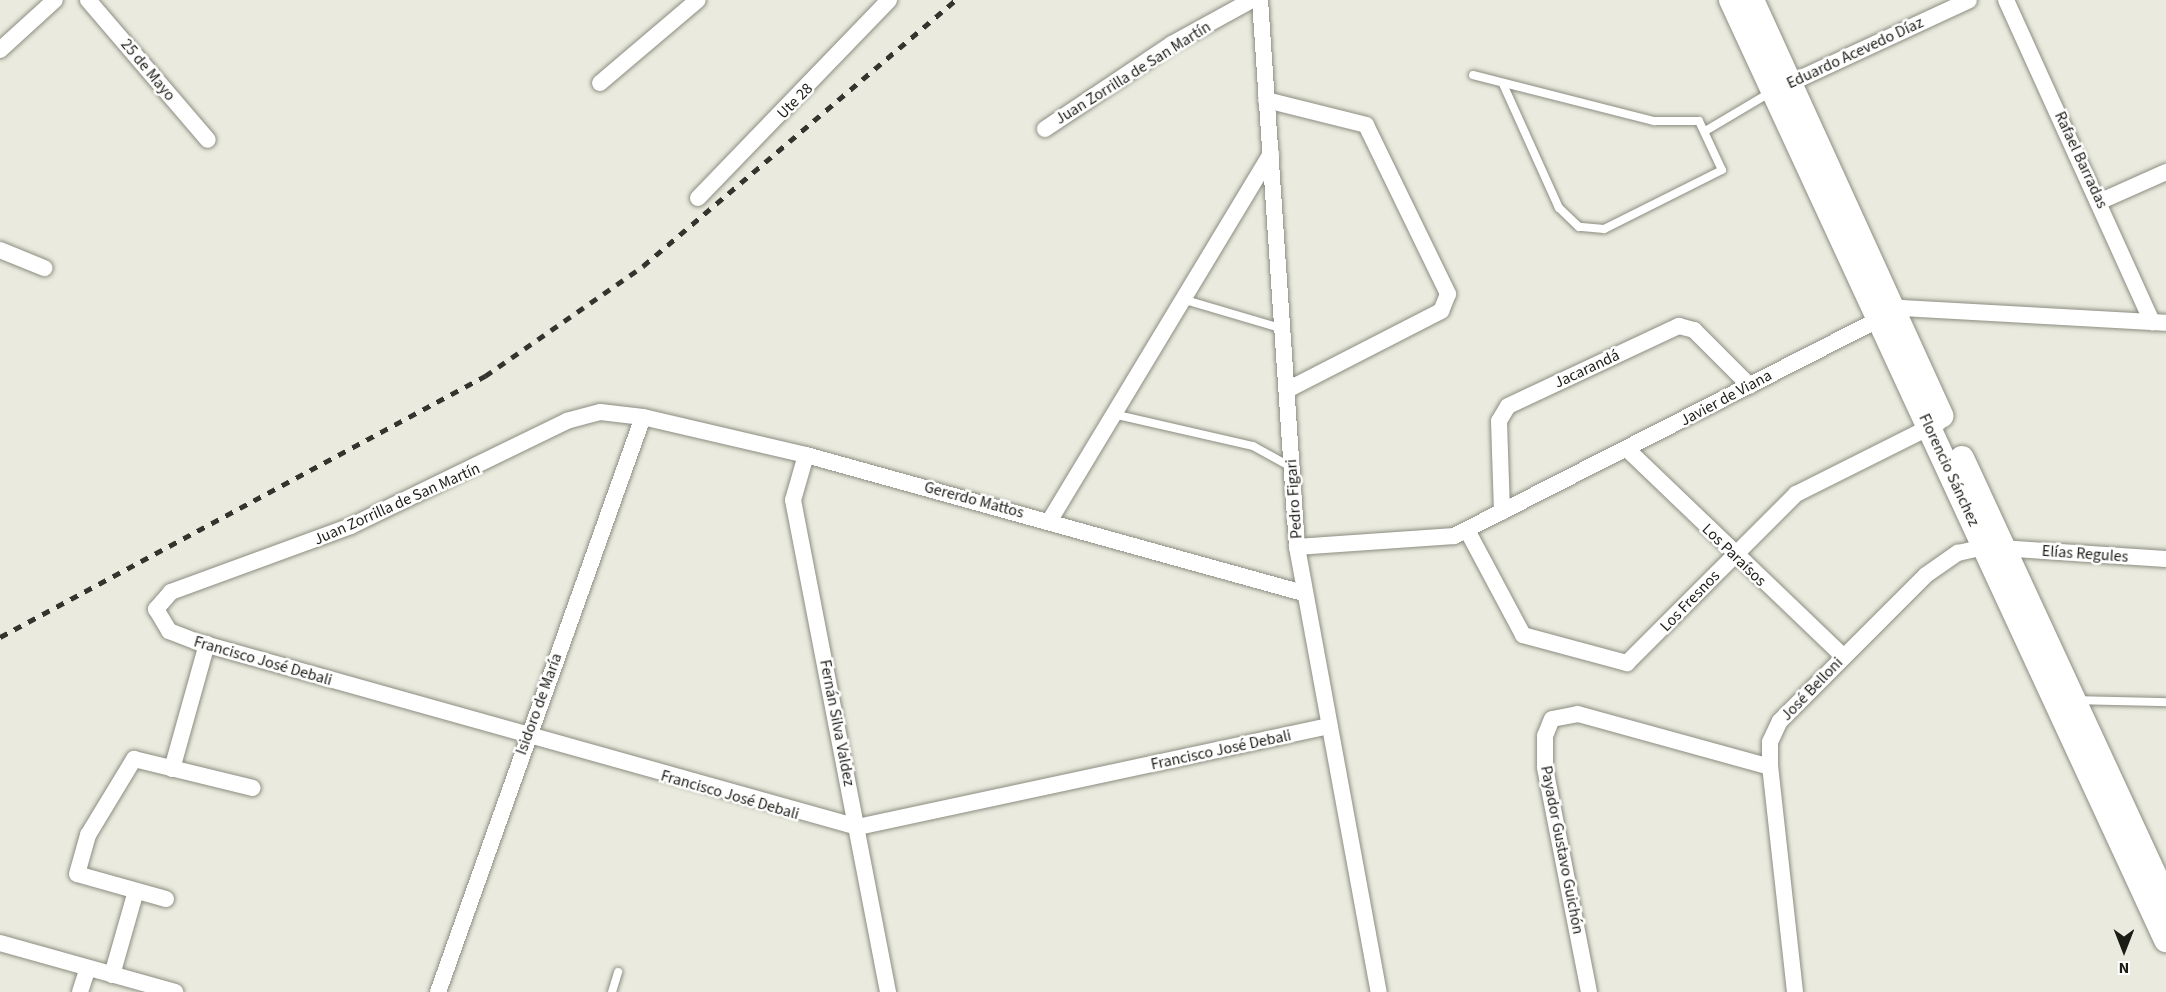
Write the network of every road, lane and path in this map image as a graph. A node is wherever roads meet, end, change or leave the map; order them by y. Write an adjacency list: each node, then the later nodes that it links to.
1 (55, 0): 11 (street)
2 (88, 0): 19 (street, 25 de Mayo)
3 (698, 0): 13 (street)
4 (889, 0): 22 (street, Ute 28)
5 (1252, 0): 17 (street, Juan Zorrilla de San Martín)
6 (1260, 0): 16 (street, Pedro Figari)
7 (1731, 0): 15 (street, Florencio Sánchez)
8 (1752, 0): 15 (street, Florencio Sánchez)
9 (1969, 0): 15 (street, Eduardo Acevedo Díaz)
10 (2006, 0): 23 (street, Rafael Barradas)
11 (0, 50)
12 (1473, 75): 14 (lane)
13 (600, 83)
14 (1503, 84): 18 (lane); 18 (lane)
15 (1781, 87): 18 (lane); 27 (street, Florencio Sánchez)
16 (1266, 100): 20 (street, Pedro Figari); 31 (street)
17 (1045, 129)
18 (1707, 130)
19 (208, 140)
20 (1271, 154): 26 (street); 29 (street, Pedro Figari)
21 (2166, 172): 23 (street)
22 (698, 198)
23 (2101, 201): 28 (street, Rafael Barradas)
24 (0, 250): 25 (street)
25 (44, 268)
26 (1182, 299): 29 (lane); 32 (street)
27 (1886, 316): 28 (street, Javier de Viana); 30 (street, Javier de Viana); 34 (street, Florencio Sánchez)
28 (2159, 322)
29 (1287, 330): 31 (street, Pedro Figari)
30 (1750, 386): 35 (street, Javier de Viana); 38 (street, Jacarandá)
31 (1287, 390): 37 (street, Pedro Figari)
32 (1113, 414): 37 (lane); 39 (street)
33 (643, 417): 36 (street, Gererdo Mattos); 46 (street, Juan Zorrilla de San Martín); 52 (street, Isidoro de María)
34 (1937, 424): 42 (street, Florencio Sánchez); 43 (street, Los Fresnos)
35 (1628, 450): 38 (street, Javier de Viana); 43 (street, Los Paraísos)
36 (806, 455): 39 (street, Gererdo Mattos); 56 (street, Fernán Silva Valdez)
37 (1292, 467): 41 (street, Pedro Figari)
38 (1502, 512): 40 (street, Javier de Viana)
39 (1050, 520): 45 (street, Gererdo Mattos)
40 (1467, 530): 41 (street, Javier de Viana); 43 (street, Los Fresnos)
41 (1297, 548): 45 (street, Pedro Figari)
42 (1994, 548): 44 (street, Elías Regules); 48 (street, José Belloni); 50 (street, Florencio Sánchez)
43 (1733, 556): 48 (street, Los Paraísos)
44 (2166, 559)
45 (1303, 593): 51 (street, Pedro Figari)
46 (156, 609): 47 (street, Francisco José Debali)
47 (207, 644): 52 (street, Francisco José Debali); 54 (street)
48 (1843, 656): 53 (street, José Belloni)
49 (2166, 702): 50 (lane)
50 (2067, 704): 59 (street, Florencio Sánchez); 60 (street, Florencio Sánchez)
51 (1326, 727): 56 (street, Francisco José Debali); 70 (street, Pedro Figari)
52 (526, 738): 56 (street, Francisco José Debali); 67 (street, Isidoro de María)
53 (1770, 767): 71 (street, Payador Gustavo Guichón); 72 (street, José Belloni)
54 (172, 769): 55 (street); 57 (street)
55 (253, 788)
56 (858, 827): 69 (street, Fernán Silva Valdez)
57 (136, 891): 58 (street); 64 (street)
58 (166, 899)
59 (2166, 900)
60 (2166, 940)
61 (0, 943): 62 (street)
62 (88, 968): 64 (street); 65 (street)
63 (618, 972): 68 (lane)
64 (112, 975): 66 (street)
65 (80, 992)
66 (175, 992)
67 (438, 992)
68 (612, 992)
69 (888, 992)
70 (1378, 992)
71 (1589, 992)
72 (1795, 992)

